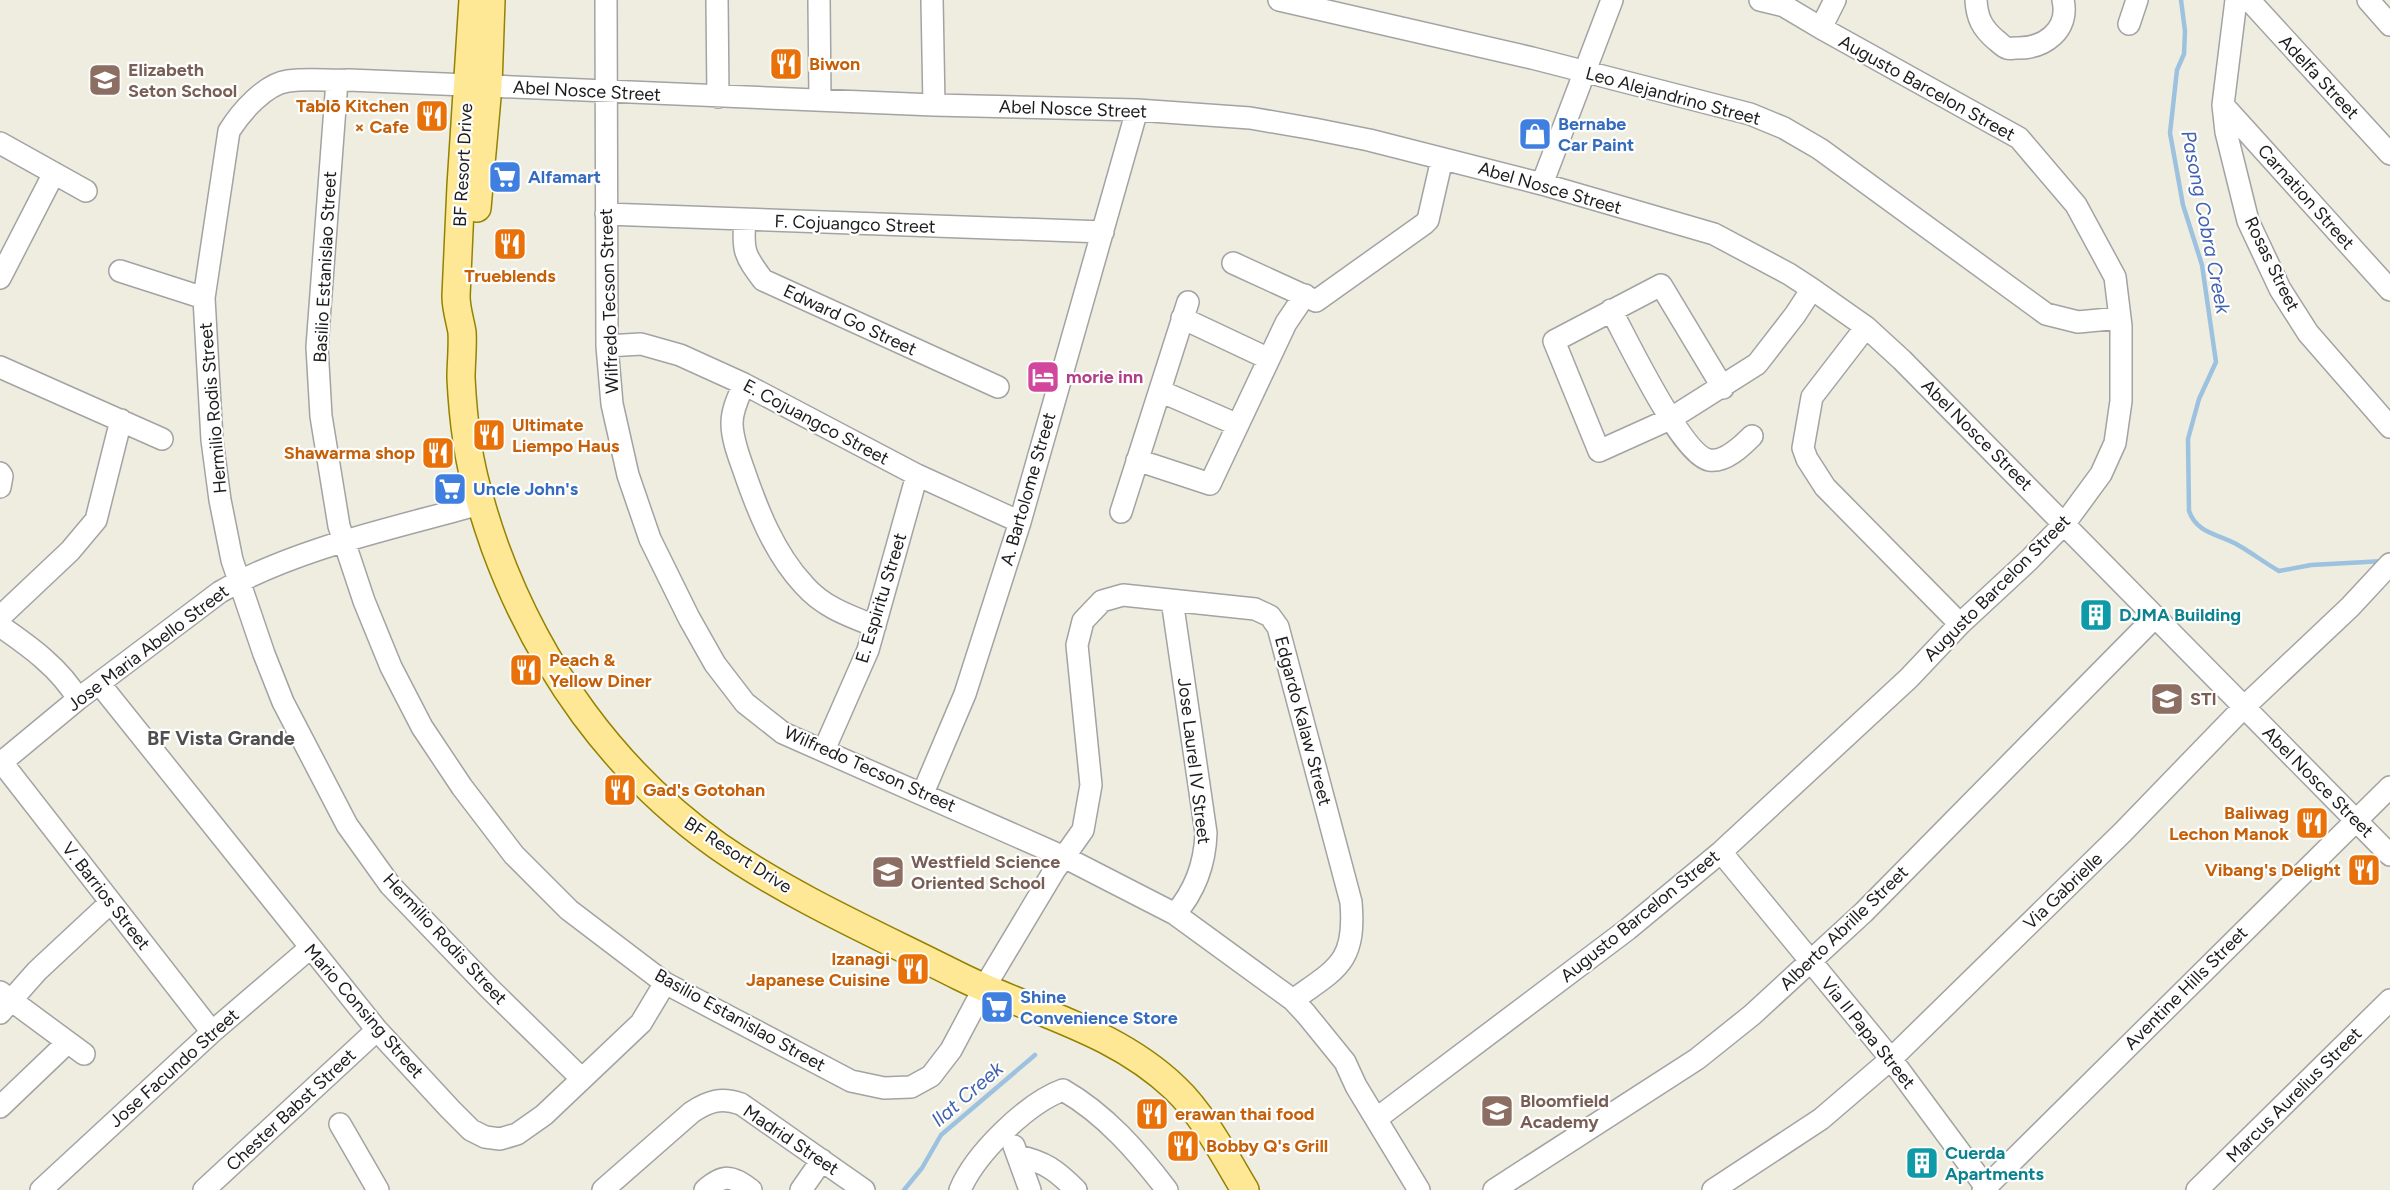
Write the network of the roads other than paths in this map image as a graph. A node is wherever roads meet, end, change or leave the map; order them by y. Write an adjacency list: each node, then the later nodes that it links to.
1 (473, 0): 22 (main road, BF Resort Drive)
2 (491, 0): 22 (main road, BF Resort Drive)
3 (606, 0): 23 (street)
4 (717, 0): 24 (street)
5 (819, 0): 25 (street)
6 (932, 0): 26 (street)
7 (1279, 0): 20 (street, Leo Alejandrino Street)
8 (1612, 0): 20 (street)
9 (1761, 0): 19 (street, Augusto Barcelon Street)
10 (1835, 0): 19 (street)
11 (1976, 0): 12 (street)
12 (2063, 0)
13 (2137, 0): 17 (street)
14 (2236, 0): 27 (street, Rosas Street)
15 (2249, 0): 30 (street, Adelfa Street)
16 (2368, 0): 18 (street)
17 (2129, 24)
18 (2390, 25)
19 (1821, 28): 46 (street, Augusto Barcelon Street)
20 (1584, 73): 33 (street); 46 (street, Leo Alejandrino Street)
21 (337, 81): 22 (street, Hermilio Rodis Street); 44 (street, Hermilio Rodis Street); 69 (street, Basilio Estanislao Street)
22 (477, 86): 23 (street, Abel Nosce Street); 65 (main road, BF Resort Drive)
23 (606, 92): 24 (street, Abel Nosce Street); 35 (street, Wilfredo Tecson Street)
24 (718, 97): 25 (street, Abel Nosce Street)
25 (820, 100): 26 (street, Abel Nosce Street)
26 (934, 105): 28 (street, Abel Nosce Street)
27 (2223, 105): 42 (street, Carnation Street); 58 (street, Rosas Street)
28 (1137, 110): 31 (street, Abel Nosce Street); 37 (street, A. Bartolome Street)
29 (0, 143): 32 (street)
30 (2390, 154)
31 (1442, 159): 33 (street, Abel Nosce Street); 43 (street)
32 (54, 173): 34 (street); 39 (street)
33 (1542, 184): 41 (street, Abel Nosce Street)
34 (86, 191)
35 (606, 214): 36 (street, F. Cojuangco Street); 48 (street, Wilfredo Tecson Street)
36 (746, 220): 37 (street, F. Cojuangco Street); 52 (street, Edward Go Street)
37 (1103, 232): 67 (street, A. Bartolome Street)
38 (1233, 263): 43 (street)
39 (2, 270)
40 (120, 270): 44 (street)
41 (1812, 289): 47 (street, Abel Nosce Street); 53 (street)
42 (2390, 290)
43 (1305, 296): 49 (street)
44 (204, 298): 71 (street, Hermilio Rodis Street)
45 (1611, 310): 53 (street); 55 (street); 55 (street)
46 (2120, 318): 68 (street, Augusto Barcelon Street)
47 (1866, 327): 68 (street, Abel Nosce Street); 75 (street)
48 (607, 346): 51 (street, E. Cojuangco Street); 81 (street, Wilfredo Tecson Street)
49 (1269, 359): 54 (street); 57 (street)
50 (0, 367): 56 (street)
51 (744, 384): 63 (street, E. Cojuangco Street); 77 (street)
52 (998, 387)
53 (1723, 388): 55 (street)
54 (1160, 391): 57 (street); 61 (street)
55 (1670, 419): 59 (street)
56 (121, 420): 60 (street); 73 (street)
57 (1238, 425): 61 (street)
58 (2390, 427)
59 (1752, 436)
60 (162, 439)
61 (1137, 460): 66 (street)
62 (0, 473): 64 (street)
63 (917, 475): 67 (street, E. Cojuangco Street); 77 (street, E. Espiritu Street)
64 (0, 487)
65 (480, 504): 69 (street, Jose Maria Abello Street); 94 (main road, BF Resort Drive)
66 (1120, 512)
67 (1020, 522): 84 (street, A. Bartolome Street)
68 (2065, 523): 74 (street, Abel Nosce Street); 75 (street, Augusto Barcelon Street)
69 (344, 542): 71 (street, Jose Maria Abello Street); 93 (street, Basilio Estanislao Street)
70 (2390, 564): 80 (street, Via Gabrielle)
71 (238, 582): 78 (street, Jose Maria Abello Street); 101 (street, Hermilio Rodis Street)
72 (1172, 600): 88 (street, Edgardo Kalaw Street); 90 (street, Jose Laurel IV Street); 95 (street, Edgardo Kalaw Street)
73 (0, 617)
74 (2155, 617): 80 (street, Abel Nosce Street); 92 (street, Alberto Abrille Street)
75 (1960, 624): 86 (street, Augusto Barcelon Street)
76 (0, 626): 79 (street)
77 (875, 626): 81 (street, E. Espiritu Street)
78 (99, 683): 79 (street, Jose Maria Abello Street); 91 (street, Mario Consing Street)
79 (78, 699): 82 (street, Jose Maria Abello Street)
80 (2243, 708): 85 (street, Abel Nosce Street); 100 (street, Via Gabrielle)
81 (824, 750): 84 (street, Wilfredo Tecson Street)
82 (1, 761): 89 (street, V. Barrios Street)
83 (2390, 787): 85 (street, Aventine Hills Street)
84 (923, 793): 88 (street, Wilfredo Tecson Street)
85 (2356, 820): 87 (street, Abel Nosce Street); 109 (street, Aventine Hills Street)
86 (1721, 852): 92 (street, Via Il Papa Street); 103 (street, Augusto Barcelon Street)
87 (2390, 855)
88 (1064, 857): 90 (street, Wilfredo Tecson Street); 94 (street, Edgardo Kalaw Street)
89 (110, 903): 97 (street); 99 (street, V. Barrios Street)
90 (1174, 914): 95 (street, Wilfredo Tecson Street)
91 (310, 948): 98 (street, Mario Consing Street); 99 (street, Jose Facundo Street)
92 (1810, 961): 100 (street, Via Il Papa Street); 123 (street, Alberto Abrille Street)
93 (665, 983): 94 (street, Basilio Estanislao Street); 101 (street, Mario Consing Street)
94 (984, 988): 121 (main road, BF Resort Drive)
95 (1293, 1000): 103 (street, Wilfredo Tecson Street)
96 (2390, 1000): 125 (street, Marcus Aurelius Street)
97 (4, 1002): 102 (street)
98 (377, 1030): 101 (street, Mario Consing Street); 111 (street, Chester Babst Street)
99 (212, 1032): 110 (street, Jose Facundo Street)
100 (1891, 1059): 109 (street, Via Il Papa Street); 124 (street, Via Gabrielle)
101 (582, 1079)
102 (0, 1107)
103 (1376, 1119): 122 (street, Wilfredo Tecson Street)
104 (340, 1124): 108 (street)
105 (1008, 1128): 106 (street); 117 (street); 120 (street)
106 (1018, 1156): 118 (street); 119 (street)
107 (822, 1160): 112 (street, Madrid Street); 115 (street); 116 (street, Madrid Street)
108 (369, 1186)
109 (1986, 1189)
110 (41, 1190)
111 (204, 1190)
112 (603, 1190)
113 (705, 1190): 114 (street)
114 (751, 1190)
115 (801, 1190)
116 (864, 1190)
117 (960, 1190)
118 (1030, 1190)
119 (1076, 1190)
120 (1167, 1190)
121 (1245, 1190)
122 (1419, 1190)
123 (1494, 1190)
124 (1713, 1190)
125 (2197, 1190)

